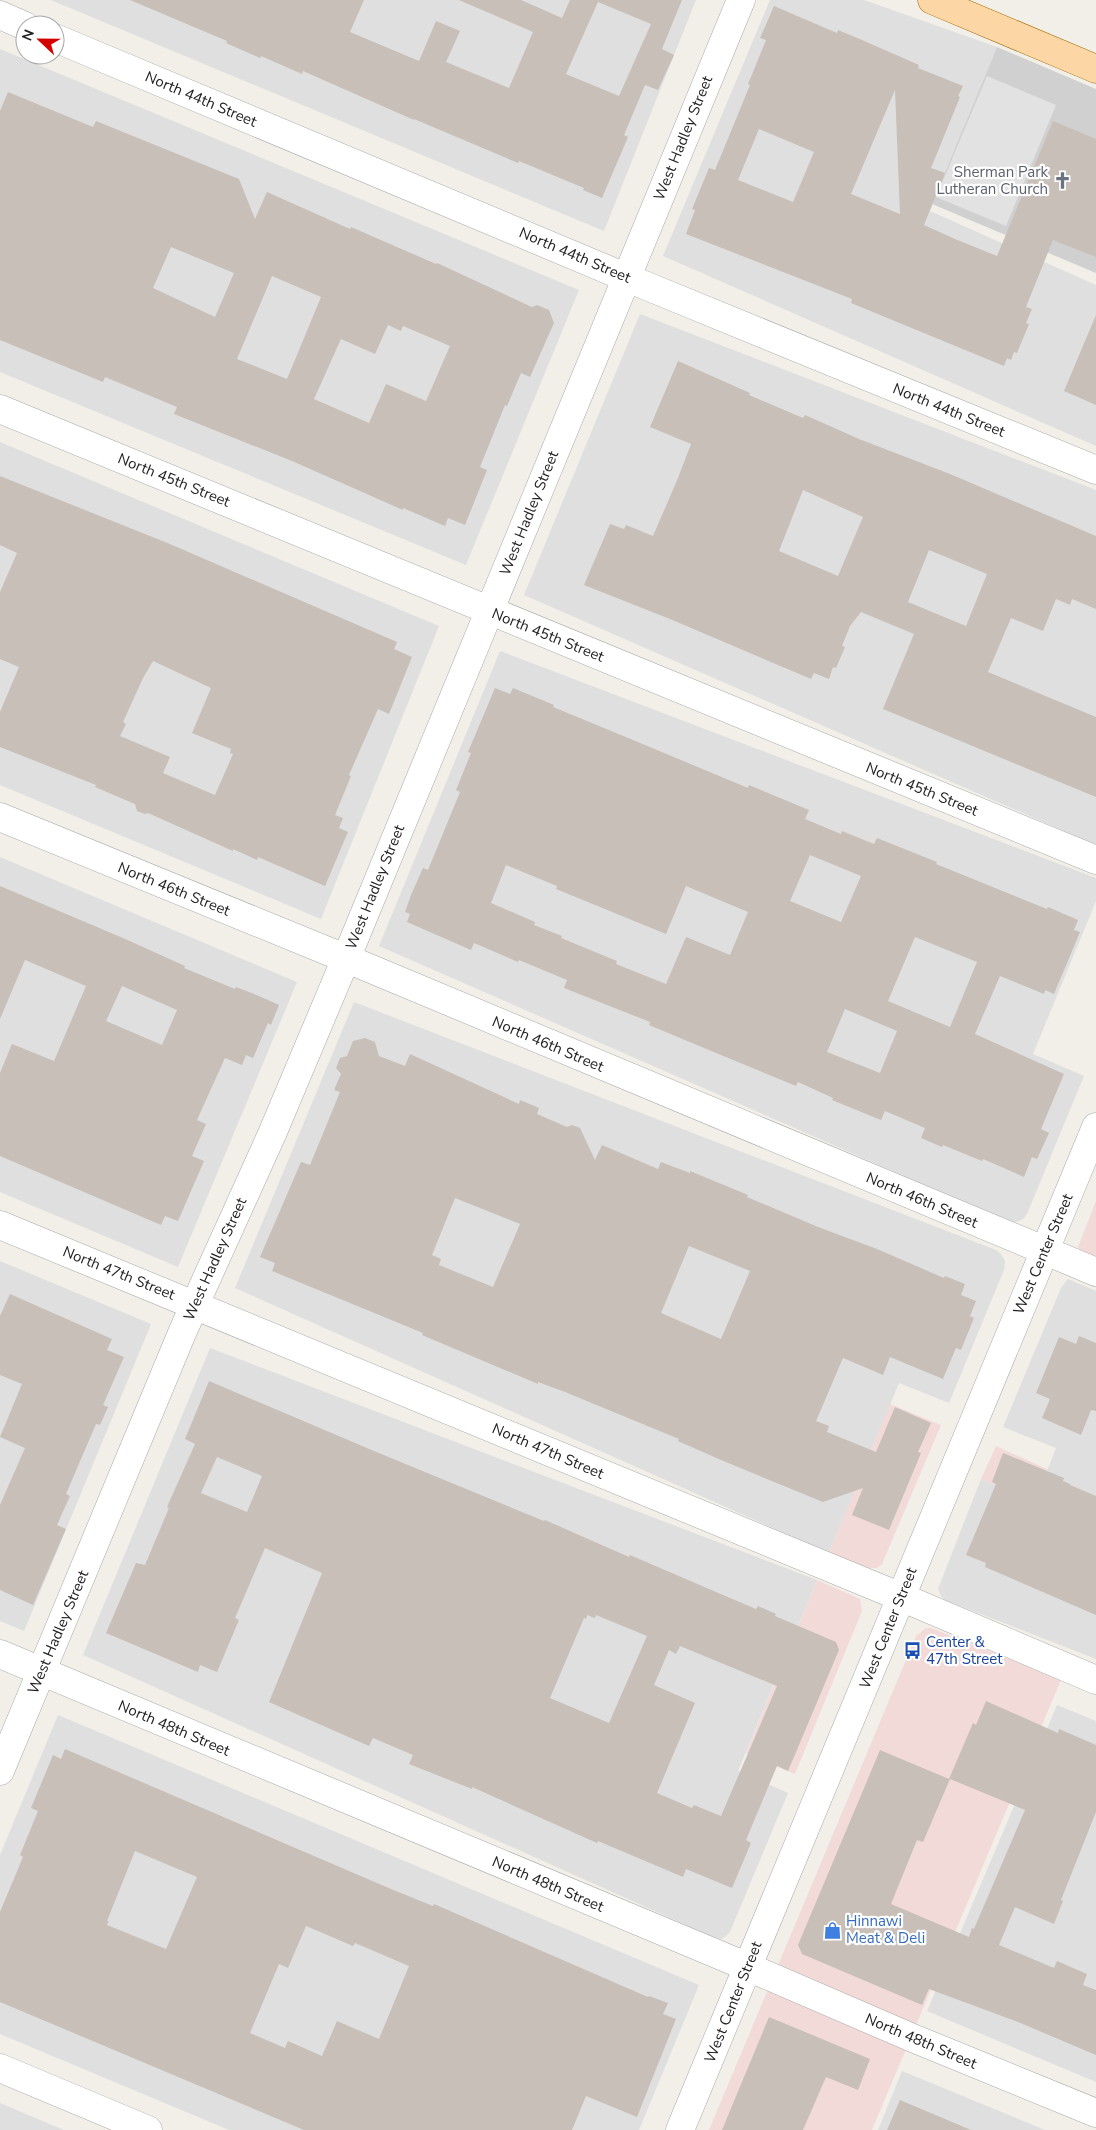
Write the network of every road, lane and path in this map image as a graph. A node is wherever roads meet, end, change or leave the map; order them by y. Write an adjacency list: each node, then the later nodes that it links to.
1 (740, 0): 7 (street, West Hadley Street)
2 (932, 0): 6 (main road)
3 (0, 15): 4 (street)
4 (15, 22)
5 (65, 42): 7 (street, North 44th Street)
6 (1096, 69)
7 (626, 277): 9 (street, North 44th Street); 10 (street, West Hadley Street)
8 (0, 409): 10 (street, North 45th Street)
9 (1096, 470)
10 (488, 610): 12 (street, North 45th Street); 13 (street, West Hadley Street)
11 (0, 817): 13 (street, North 46th Street)
12 (1096, 860)
13 (345, 959): 16 (street, North 46th Street); 18 (street, West Hadley Street)
14 (1096, 1127): 16 (street, West Center Street)
15 (0, 1225): 18 (street, North 47th Street)
16 (1044, 1251): 17 (street, North 46th Street); 19 (street, West Center Street)
17 (1096, 1272)
18 (195, 1304): 19 (street, North 47th Street); 21 (street, West Hadley Street)
19 (901, 1597): 22 (street, North 47th Street); 24 (street, West Center Street)
20 (0, 1654): 21 (street, North 48th Street)
21 (42, 1672): 23 (street, West Hadley Street); 24 (street, North 48th Street)
22 (1096, 1680)
23 (0, 1770)
24 (748, 1967): 26 (street, North 48th Street); 28 (street, West Center Street)
25 (0, 2068): 27 (street)
26 (1096, 2113)
27 (148, 2130)
28 (680, 2130)

